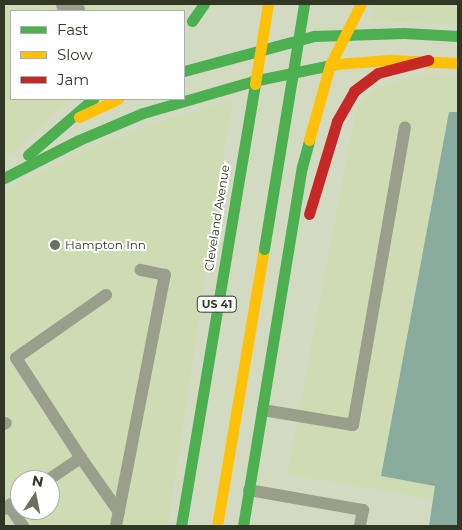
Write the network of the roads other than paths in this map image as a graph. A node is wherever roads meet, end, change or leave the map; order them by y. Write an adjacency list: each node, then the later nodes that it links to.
1 (204, 4): 8 (main road)
2 (217, 4): 8 (main road)
3 (268, 4): 13 (main road, Cleveland Avenue / US 41)
4 (304, 4): 38 (main road, US 41, bridge)
5 (351, 4): 7 (main road)
6 (361, 4): 10 (main road)
7 (340, 14)
8 (188, 24)
9 (327, 25): 11 (main road)
10 (346, 33): 11 (main road); 12 (main road); 16 (main road)
11 (314, 36): 13 (main road); 18 (main road)
12 (458, 36)
13 (260, 48): 17 (main road); 18 (main road, Cleveland Avenue / US 41)
14 (428, 60): 15 (main road); 16 (main road); 24 (main road)
15 (458, 63)
16 (330, 65): 18 (main road); 28 (main road)
17 (185, 72)
18 (253, 81): 23 (main road); 37 (main road, Cleveland Avenue / US 41)
19 (92, 100): 21 (main road)
20 (116, 100): 21 (main road)
21 (63, 124): 23 (main road)
22 (405, 128): 29 (lane)
23 (4, 177)
24 (306, 227)
25 (299, 264): 28 (main road)
26 (141, 270): 34 (lane)
27 (106, 295): 30 (lane)
28 (269, 370): 29 (main road)
29 (262, 410): 32 (main road)
30 (81, 458): 31 (lane); 34 (lane)
31 (60, 472)
32 (249, 490): 39 (main road); 40 (lane)
33 (6, 507): 35 (lane)
34 (119, 512): 36 (lane)
35 (23, 526)
36 (116, 526)
37 (181, 526)
38 (217, 526)
39 (243, 526)
40 (360, 526)

